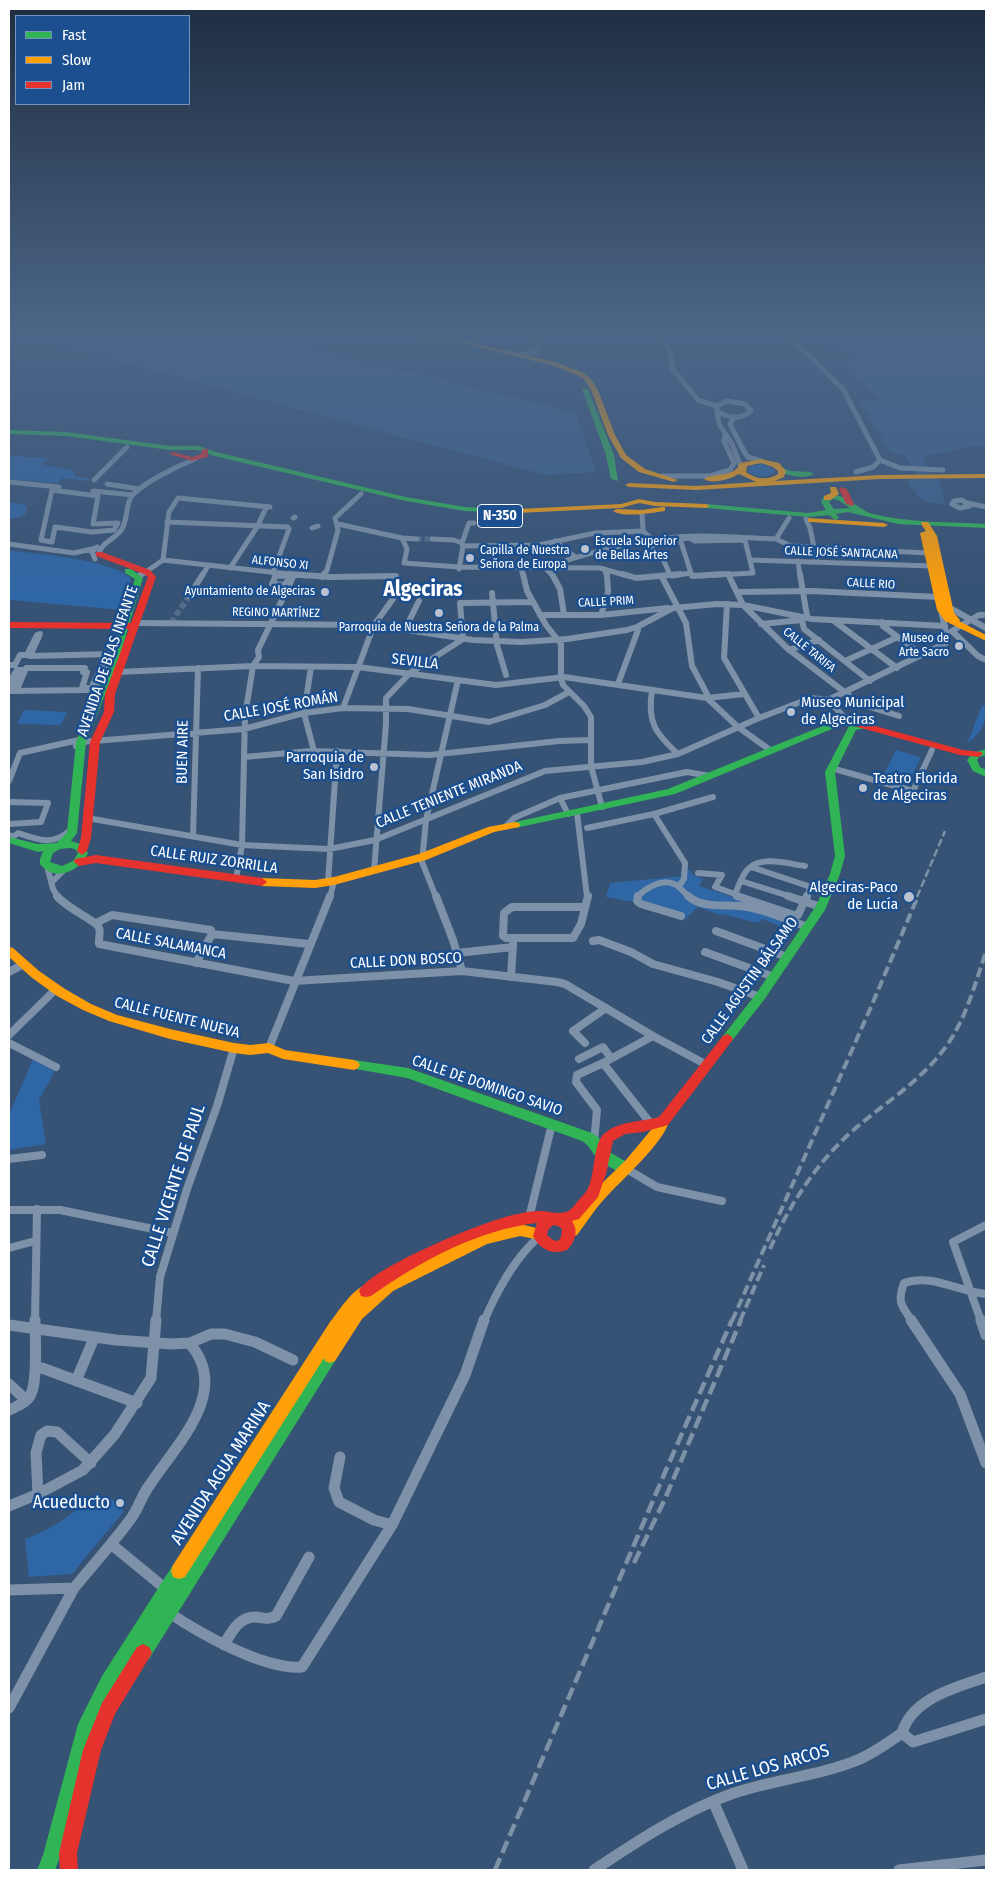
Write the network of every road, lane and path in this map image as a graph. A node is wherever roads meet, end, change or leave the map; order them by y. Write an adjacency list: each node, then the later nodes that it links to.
1 (595, 419): 11 (main road)
2 (606, 419): 9 (main road)
3 (719, 419): 8 (street)
4 (734, 419): 14 (street)
5 (858, 419): 13 (street)
6 (9, 432): 12 (main road, N-350)
7 (9, 436): 10 (main road, N-350)
8 (725, 436): 15 (street); 21 (street)
9 (615, 441): 20 (main road); 21 (main road)
10 (127, 447): 12 (main road, N-350); 26 (street)
11 (607, 452): 25 (main road); 31 (main road)
12 (190, 457): 34 (street); 35 (main road, N-350)
13 (880, 460): 17 (street); 19 (street)
14 (761, 461): 15 (main road); 16 (main road)
15 (741, 468): 31 (main road); 32 (main road)
16 (781, 469): 19 (main road); 32 (main road)
17 (943, 470): 18 (main road); 19 (main road)
18 (986, 470)
19 (856, 472)
20 (638, 475): 25 (main road); 30 (main road); 31 (main road)
21 (652, 476): 31 (main road)
22 (904, 476): 23 (main road); 24 (main road); 37 (main road)
23 (986, 476)
24 (880, 477): 29 (main road); 32 (main road)
25 (615, 479): 30 (main road)
26 (94, 480)
27 (9, 482): 36 (street)
28 (107, 484): 34 (street)
29 (804, 484): 32 (main road); 33 (main road); 37 (main road)
30 (630, 485): 31 (main road)
31 (678, 485): 32 (main road); 33 (main road)
32 (766, 485): 33 (main road)
33 (714, 487)
34 (139, 489): 36 (street)
35 (367, 494): 40 (main road, N-350); 46 (street)
36 (133, 495): 67 (street)
37 (835, 502): 41 (main road, N-350); 42 (main road); 42 (main road, N-350); 44 (main road, N-350); 50 (main road, N-350)
38 (967, 506): 39 (street)
39 (984, 507)
40 (641, 508): 41 (main road, N-350); 51 (street)
41 (773, 514): 43 (main road, N-350)
42 (864, 514): 50 (main road, N-350)
43 (789, 518): 44 (main road, N-350); 57 (street)
44 (806, 519): 64 (street)
45 (167, 522): 48 (street); 48 (street); 69 (street)
46 (338, 523): 52 (street); 87 (street)
47 (474, 523): 63 (street)
48 (257, 526): 75 (street); 80 (street)
49 (986, 527): 50 (main road, N-350); 50 (main road, N-350)
50 (927, 530): 66 (main road); 101 (main road)
51 (644, 531): 59 (street); 60 (street)
52 (402, 538): 54 (street); 76 (street)
53 (685, 538): 56 (street); 60 (street); 81 (street)
54 (417, 539)
55 (432, 539): 63 (street)
56 (738, 539): 57 (street); 70 (street)
57 (776, 539): 64 (street)
58 (44, 541): 58 (street); 65 (street)
59 (555, 541): 63 (street); 68 (street)
60 (654, 541): 61 (street)
61 (647, 543): 68 (street); 85 (street)
62 (9, 544): 65 (street)
63 (462, 545): 76 (street)
64 (814, 548): 66 (street); 72 (street)
65 (41, 549): 67 (street)
66 (928, 552): 74 (main road)
67 (97, 554): 82 (main road)
68 (575, 557): 78 (street)
69 (163, 560): 73 (street, ALFONSO XI); 82 (street)
70 (750, 560): 71 (street, CALLE JOSÉ SANTACANA); 83 (street)
71 (798, 561): 72 (street, CALLE JOSÉ SANTACANA); 89 (street)
72 (817, 562): 74 (street, CALLE JOSÉ SANTACANA)
73 (208, 566): 75 (street, ALFONSO XI); 92 (street)
74 (931, 566): 93 (main road)
75 (230, 568): 80 (street, ALFONSO XI)
76 (459, 568): 77 (street)
77 (521, 568): 78 (street); 96 (street)
78 (545, 568): 79 (street); 103 (street)
79 (604, 569): 88 (street); 104 (street)
80 (273, 573): 84 (street, ALFONSO XI)
81 (691, 573): 83 (street); 85 (street)
82 (143, 574): 112 (main road, AVENIDA DE BLAS INFANTE)
83 (728, 574): 90 (street, CALLE TARIFA)
84 (294, 575): 87 (street, ALFONSO XI); 109 (street)
85 (670, 575): 88 (street)
86 (396, 576): 87 (street, ALFONSO XI)
87 (322, 577)
88 (662, 577): 100 (street)
89 (804, 591): 90 (street, CALLE RIO); 93 (street, CALLE RIO); 106 (street)
90 (738, 592): 99 (street, CALLE TARIFA)
91 (492, 593): 97 (street)
92 (189, 596)
93 (938, 597): 101 (main road)
94 (393, 599): 111 (street)
95 (418, 601): 116 (street)
96 (532, 602): 97 (street); 102 (street)
97 (493, 604): 119 (street); 122 (street)
98 (727, 604): 99 (street, CALLE PRIM); 100 (street, CALLE PRIM); 149 (street)
99 (743, 605): 106 (street, CALLE PRIM); 110 (street, CALLE TARIFA)
100 (676, 608): 104 (street, CALLE PRIM); 115 (street, REGINO MARTÍNEZ); 150 (street)
101 (944, 608): 113 (main road)
102 (540, 615): 103 (street, CALLE PRIM); 120 (street)
103 (564, 615): 104 (street, CALLE PRIM)
104 (601, 615)
105 (983, 617): 113 (street)
106 (804, 619): 107 (street); 110 (street); 121 (street)
107 (834, 620): 108 (street); 123 (street)
108 (882, 622): 113 (street); 118 (street)
109 (270, 624): 111 (street, REGINO MARTÍNEZ); 112 (street, REGINO MARTÍNEZ); 129 (street)
110 (761, 624): 124 (street, CALLE TARIFA)
111 (374, 625): 116 (street, REGINO MARTÍNEZ); 131 (street)
112 (133, 626): 114 (main road); 135 (main road, AVENIDA DE BLAS INFANTE); 144 (main road, AVENIDA DE BLAS INFANTE)
113 (956, 626): 117 (main road); 125 (street); 126 (street)
114 (9, 627)
115 (636, 627): 120 (street, REGINO MARTÍNEZ); 143 (street)
116 (405, 629): 119 (street, REGINO MARTÍNEZ)
117 (983, 633)
118 (898, 637): 123 (street); 125 (street)
119 (463, 639): 122 (street, REGINO MARTÍNEZ); 136 (street)
120 (557, 640): 122 (street, REGINO MARTÍNEZ); 139 (street)
121 (819, 640): 124 (street); 127 (street)
122 (498, 642): 137 (street)
123 (872, 649): 127 (street); 133 (street)
124 (790, 650): 148 (street, CALLE TARIFA)
125 (922, 655): 133 (street)
126 (986, 660)
127 (845, 661): 141 (street)
128 (9, 665): 142 (street)
129 (253, 666): 130 (street, SEVILLA); 132 (street, SEVILLA); 160 (street)
130 (311, 666): 131 (street, SEVILLA); 154 (street)
131 (358, 667): 136 (street, SEVILLA); 152 (street)
132 (198, 668): 135 (street, SEVILLA); 161 (street, BUEN AIRE)
133 (897, 668): 141 (street)
134 (9, 672): 138 (street)
135 (118, 672): 164 (main road, AVENIDA DE BLAS INFANTE)
136 (410, 673): 140 (street, SEVILLA); 153 (street)
137 (506, 675)
138 (9, 678)
139 (561, 678): 140 (street, SEVILLA); 143 (street, SEVILLA); 147 (street)
140 (458, 680): 156 (street)
141 (870, 681): 148 (street)
142 (9, 683)
143 (618, 684): 145 (street, SEVILLA)
144 (102, 690): 146 (street); 163 (main road, AVENIDA DE BLAS INFANTE)
145 (652, 690): 150 (street, SEVILLA); 171 (street)
146 (9, 691)
147 (568, 692): 156 (street, CALLE JOSÉ ROMÁN); 162 (street)
148 (844, 692): 151 (street); 155 (street, CALLE TARIFA)
149 (744, 694): 150 (street, SEVILLA); 157 (street)
150 (707, 698): 159 (street)
151 (828, 700): 157 (street, CALLE TENIENTE MIRANDA); 158 (street)
152 (343, 708): 153 (street, CALLE JOSÉ ROMÁN); 154 (street, CALLE JOSÉ ROMÁN)
153 (386, 708): 156 (street, CALLE JOSÉ ROMÁN); 169 (street)
154 (304, 713): 160 (street, CALLE JOSÉ ROMÁN); 167 (street)
155 (899, 716)
156 (449, 717): 170 (street)
157 (759, 718): 159 (street, CALLE TENIENTE MIRANDA)
158 (856, 725): 165 (main road, CALLE RUIZ ZORRILLA); 166 (main road); 172 (main road); 175 (main road, CALLE AGUSTIN BÁLSAMO)
159 (738, 727): 165 (street); 171 (street, CALLE TENIENTE MIRANDA)
160 (244, 728): 161 (street, CALLE JOSÉ ROMÁN); 173 (street)
161 (197, 733): 164 (street, CALLE JOSÉ ROMÁN); 192 (street, BUEN AIRE)
162 (591, 740): 170 (street); 174 (street)
163 (81, 742): 164 (street, CALLE JOSÉ ROMÁN); 196 (main road, AVENIDA DE BLAS INFANTE)
164 (95, 742): 186 (main road, AVENIDA DE BLAS INFANTE)
165 (770, 750): 177 (main road, CALLE RUIZ ZORRILLA)
166 (932, 750): 172 (main road); 175 (street)
167 (314, 751): 168 (street); 173 (street)
168 (337, 751): 169 (street); 198 (street)
169 (384, 753): 170 (street); 194 (street)
170 (440, 753): 187 (street)
171 (678, 754): 174 (street, CALLE TENIENTE MIRANDA)
172 (981, 754): 176 (main road)
173 (244, 757): 197 (street)
174 (591, 766): 179 (street); 187 (street, CALLE TENIENTE MIRANDA)
175 (831, 768): 215 (main road, CALLE AGUSTIN BÁLSAMO)
176 (986, 774)
177 (710, 776): 179 (street); 183 (main road, CALLE RUIZ ZORRILLA)
178 (9, 781): 191 (street)
179 (598, 790): 181 (street); 183 (street)
180 (713, 797): 185 (street)
181 (560, 798): 184 (street); 189 (street)
182 (9, 802): 188 (street)
183 (602, 807): 184 (main road, CALLE RUIZ ZORRILLA)
184 (572, 813): 189 (main road, CALLE RUIZ ZORRILLA); 214 (street)
185 (654, 814): 190 (street); 211 (street)
186 (87, 818): 192 (street, CALLE TENIENTE MIRANDA); 199 (main road, AVENIDA DE BLAS INFANTE)
187 (426, 820): 194 (street, CALLE TENIENTE MIRANDA); 200 (street)
188 (9, 824)
189 (504, 827): 200 (main road, CALLE RUIZ ZORRILLA)
190 (587, 828)
191 (9, 835)
192 (193, 836): 197 (street, CALLE TENIENTE MIRANDA)
193 (9, 840): 196 (main road)
194 (375, 840): 198 (street, CALLE TENIENTE MIRANDA); 205 (street)
195 (9, 845): 201 (main road)
196 (59, 845): 199 (main road); 201 (main road)
197 (242, 845): 198 (street, CALLE TENIENTE MIRANDA); 207 (street)
198 (329, 849): 210 (street)
199 (81, 855): 204 (main road); 207 (main road, CALLE RUIZ ZORRILLA)
200 (422, 857): 205 (main road, CALLE RUIZ ZORRILLA); 227 (street)
201 (46, 862): 204 (main road); 209 (street, CALLE SALAMANCA)
202 (805, 866): 203 (street)
203 (751, 868): 208 (street); 213 (street)
204 (65, 869): 209 (street)
205 (374, 870): 210 (main road, CALLE RUIZ ZORRILLA)
206 (698, 873): 212 (street)
207 (236, 879): 210 (main road, CALLE RUIZ ZORRILLA)
208 (742, 881): 212 (street); 213 (street)
209 (52, 882): 217 (street, CALLE SALAMANCA)
210 (331, 882): 223 (street)
211 (679, 886): 216 (street); 218 (street)
212 (735, 894): 213 (street)
213 (804, 901): 215 (street)
214 (586, 907): 221 (street); 221 (street)
215 (821, 907): 218 (main road, CALLE AGUSTIN BÁLSAMO)
216 (681, 916)
217 (96, 923): 220 (street); 229 (street, CALLE SALAMANCA)
218 (807, 927): 228 (main road, CALLE AGUSTIN BÁLSAMO)
219 (716, 931): 228 (street)
220 (212, 934): 223 (street); 229 (street)
221 (514, 938): 224 (street)
222 (593, 941): 237 (street)
223 (309, 944): 235 (street)
224 (513, 947): 227 (street); 233 (street)
225 (9, 951): 230 (main road, CALLE FUENTE NUEVA)
226 (704, 952): 234 (street)
227 (457, 953): 231 (street)
228 (787, 957): 234 (main road, CALLE AGUSTIN BÁLSAMO)
229 (196, 963): 235 (street, CALLE SALAMANCA)
230 (22, 965): 232 (street); 236 (main road, CALLE FUENTE NUEVA)
231 (462, 971): 233 (street, CALLE DON BOSCO); 235 (street, CALLE DON BOSCO)
232 (9, 972)
233 (511, 977): 238 (street, CALLE DON BOSCO)
234 (774, 977): 237 (main road, CALLE AGUSTIN BÁLSAMO)
235 (294, 981): 244 (street)
236 (54, 990): 239 (street); 243 (main road, CALLE FUENTE NUEVA)
237 (760, 997): 248 (main road, CALLE AGUSTIN BÁLSAMO)
238 (606, 1008): 240 (street, CALLE DON BOSCO); 242 (street)
239 (9, 1035)
240 (654, 1036): 245 (street); 248 (street, CALLE DON BOSCO)
241 (9, 1043): 249 (street)
242 (585, 1043)
243 (234, 1048): 244 (main road, CALLE FUENTE NUEVA); 267 (street, CALLE VICENTE DE PAUL)
244 (269, 1048): 251 (main road, CALLE DE DOMINGO SAVIO)
245 (611, 1058): 246 (street); 247 (street)
246 (579, 1059)
247 (603, 1063): 252 (street); 255 (street)
248 (707, 1065): 250 (main road, CALLE AGUSTIN BÁLSAMO)
249 (56, 1067)
250 (664, 1121): 252 (main road); 254 (main road)
251 (552, 1124): 255 (main road, CALLE DE DOMINGO SAVIO); 263 (street)
252 (651, 1124): 253 (main road)
253 (632, 1129): 254 (main road); 257 (main road)
254 (651, 1140): 259 (main road)
255 (594, 1142): 257 (main road)
256 (42, 1154): 258 (street)
257 (601, 1154): 259 (main road); 264 (main road, AVENIDA AGUA MARINA)
258 (9, 1158)
259 (625, 1168): 260 (street); 266 (main road)
260 (722, 1201)
261 (36, 1209): 262 (street); 267 (street); 269 (street)
262 (9, 1210)
263 (530, 1213): 264 (main road, AVENIDA AGUA MARINA); 296 (main road, AVENIDA AGUA MARINA)
264 (556, 1218): 266 (main road); 268 (main road)
265 (986, 1224): 271 (street)
266 (572, 1231): 268 (main road)
267 (173, 1233): 277 (street, CALLE VICENTE DE PAUL)
268 (540, 1235): 291 (street); 297 (main road, AVENIDA AGUA MARINA)
269 (35, 1241): 270 (street); 274 (street)
270 (9, 1248)
271 (970, 1293): 272 (street); 275 (street); 288 (street)
272 (986, 1294)
273 (9, 1325): 274 (street)
274 (35, 1328): 276 (street); 280 (street)
275 (986, 1336)
276 (94, 1338): 277 (street); 281 (street)
277 (154, 1344): 278 (street); 284 (street, CALLE VICENTE DE PAUL)
278 (190, 1344): 279 (street); 292 (street)
279 (293, 1360)
280 (35, 1369): 281 (street); 283 (street)
281 (76, 1381): 284 (street)
282 (9, 1384): 283 (street)
283 (26, 1400): 285 (street)
284 (137, 1403): 287 (street, CALLE VICENTE DE PAUL)
285 (9, 1411)
286 (340, 1458): 291 (street)
287 (91, 1462): 289 (street, CALLE VICENTE DE PAUL); 289 (street)
288 (986, 1463)
289 (38, 1494): 290 (street, CALLE VICENTE DE PAUL)
290 (9, 1506)
291 (392, 1525): 298 (street)
292 (111, 1544): 294 (street); 296 (street)
293 (309, 1557): 298 (street)
294 (74, 1588): 295 (street); 300 (street)
295 (9, 1590)
296 (167, 1590): 305 (main road, AVENIDA AGUA MARINA)
297 (168, 1612): 298 (street); 306 (main road, AVENIDA AGUA MARINA)
298 (224, 1645)
299 (986, 1677): 302 (street, CALLE LOS ARCOS)
300 (9, 1708)
301 (986, 1719): 302 (street)
302 (902, 1733): 303 (street, CALLE LOS ARCOS)
303 (713, 1800): 307 (street, CALLE LOS ARCOS); 308 (street)
304 (986, 1860): 310 (street)
305 (46, 1870)
306 (69, 1870)
307 (594, 1870)
308 (743, 1870): 309 (street)
309 (749, 1870)
310 (898, 1870)

